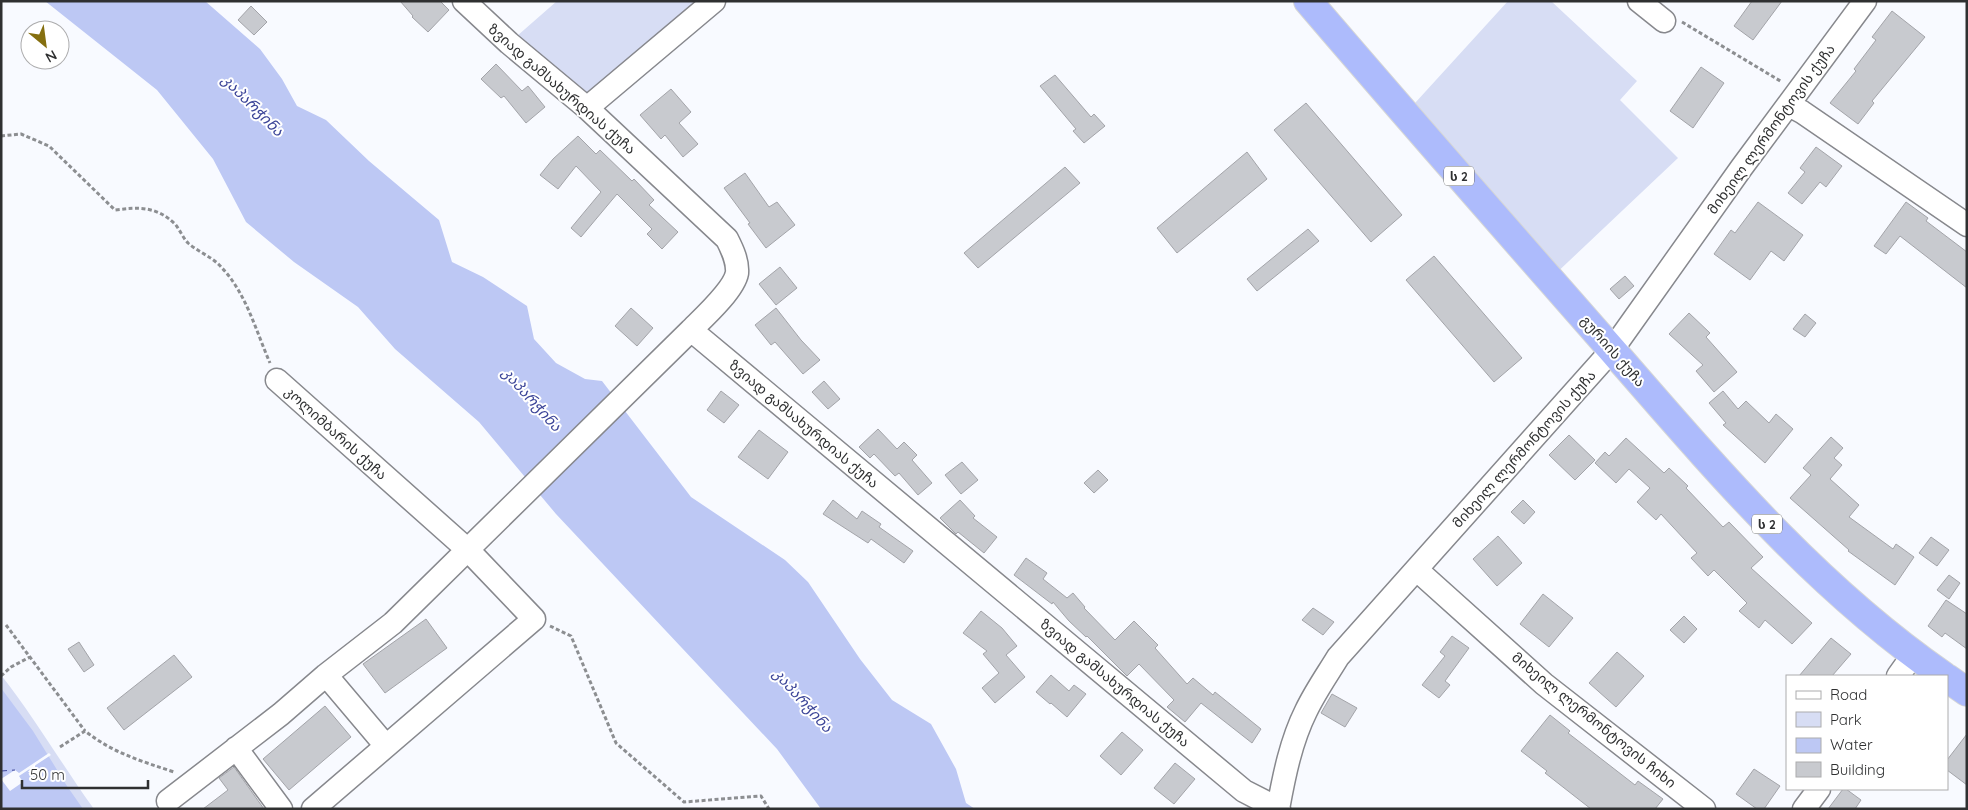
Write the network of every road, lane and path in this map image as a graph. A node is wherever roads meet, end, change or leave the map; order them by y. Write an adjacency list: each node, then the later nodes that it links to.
1 (464, 1): 7 (street, ზვიად გამსახურდიას ქუჩა)
2 (714, 1): 7 (street)
3 (1308, 1): 11 (highway, გურიის ქუჩა / ს 2)
4 (1865, 1): 6 (street, მიხეილ ლერმონტოვის ქუჩა)
5 (1653, 8): 6 (path)
6 (1793, 98): 9 (street); 11 (street, მიხეილ ლერმონტოვის ქუჩა)
7 (587, 108): 10 (street, ზვიად გამსახურდიას ქუჩა)
8 (1, 136): 12 (path, კოლიმბარის ქუჩა)
9 (1967, 224)
10 (691, 330): 13 (street); 34 (street, ზვიად გამსახურდიას ქუჩა)
11 (1612, 350): 14 (street, მიხეილ ლერმონტოვის ქუჩა); 18 (highway, გურიის ქუჩა / ს 2)
12 (276, 380): 13 (street, კოლიმბარის ქუჩა)
13 (469, 551): 15 (street, კოლიმბარის ქუჩა); 19 (street)
14 (1417, 570): 34 (street, მიხეილ ლერმონტოვის ქუჩა); 35 (street, მიხეილ ლერმონტოვის ჩიხი)
15 (534, 619): 25 (street); 33 (path)
16 (6, 625): 17 (path)
17 (30, 657): 21 (path); 24 (path)
18 (1906, 666): 20 (highway, გურიის ქუჩა / ს 2)
19 (326, 675): 25 (street); 27 (street)
20 (1940, 675)
21 (1, 676)
22 (1948, 679): 23 (highway)
23 (1967, 692)
24 (85, 732): 26 (path); 28 (path)
25 (386, 746): 32 (street)
26 (60, 747)
27 (236, 748): 28 (street); 31 (street)
28 (196, 779): 30 (street)
29 (1818, 790): 36 (street)
30 (168, 801)
31 (281, 809)
32 (314, 809)
33 (769, 809)
34 (1279, 809)
35 (1704, 809)
36 (1804, 809)

